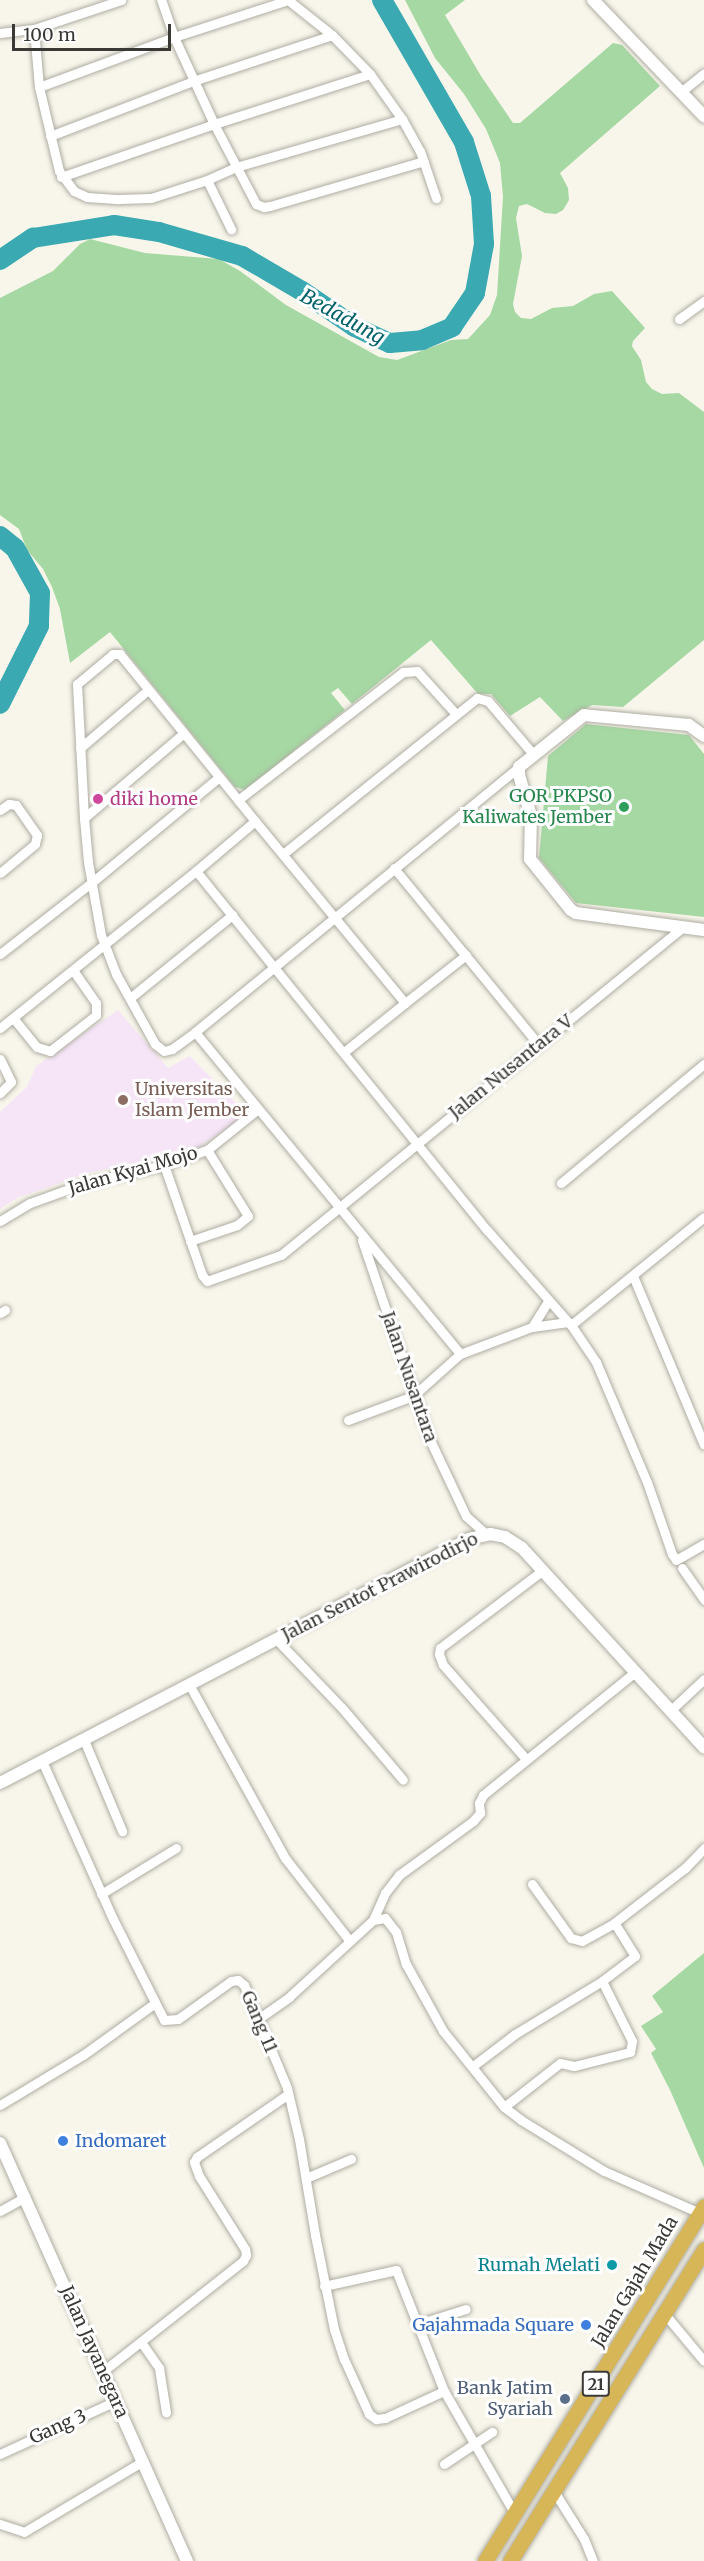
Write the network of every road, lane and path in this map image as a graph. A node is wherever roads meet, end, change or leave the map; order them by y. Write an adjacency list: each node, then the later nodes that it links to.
1 (121, 0): 5 (street)
2 (161, 0): 8 (street)
3 (288, 0): 7 (street); 8 (street)
4 (593, 0): 13 (street)
5 (34, 29): 6 (street); 12 (street)
6 (0, 33)
7 (332, 35): 10 (street); 11 (street)
8 (174, 37): 11 (street); 12 (street)
9 (704, 73): 13 (street)
10 (370, 74): 15 (street); 16 (street)
11 (193, 81): 16 (street); 17 (street)
12 (39, 87): 17 (street)
13 (682, 91): 14 (street)
14 (704, 116)
15 (402, 119): 18 (street); 19 (street)
16 (214, 124): 19 (street); 20 (street)
17 (50, 136): 20 (street)
18 (424, 161): 19 (street); 22 (street)
19 (237, 167): 21 (street)
20 (61, 177): 21 (street)
21 (207, 180): 23 (street)
22 (436, 198)
23 (231, 229)
24 (704, 301): 25 (street)
25 (679, 319)
26 (148, 690): 28 (street); 30 (street); 30 (street)
27 (456, 714): 31 (street); 34 (street); 38 (street)
28 (184, 733): 33 (street); 36 (street)
29 (704, 736): 31 (street)
30 (80, 748): 36 (street)
31 (534, 755): 32 (street)
32 (519, 767): 39 (street); 45 (street)
33 (219, 777): 34 (street); 42 (street)
34 (238, 800): 37 (street)
35 (0, 810): 41 (street)
36 (84, 818): 42 (street)
37 (255, 821): 38 (street); 40 (street)
38 (283, 854): 44 (street)
39 (394, 868): 44 (street); 49 (street)
40 (196, 871): 43 (street); 47 (street)
41 (0, 873)
42 (92, 883): 47 (street); 48 (street)
43 (232, 915): 50 (street); 52 (street)
44 (334, 916): 50 (street); 53 (street)
45 (683, 927): 46 (street); 57 (street, Jalan Nusantara V)
46 (704, 930)
47 (104, 944): 51 (street); 52 (street)
48 (0, 954)
49 (466, 955): 53 (street); 57 (street)
50 (273, 966): 56 (street); 58 (street)
51 (74, 971): 54 (street); 54 (street)
52 (130, 998): 56 (street)
53 (405, 1003): 58 (street)
54 (14, 1019): 55 (street)
55 (0, 1028)
56 (195, 1032): 62 (street)
57 (539, 1045): 63 (street, Jalan Nusantara V)
58 (344, 1052): 63 (street)
59 (0, 1059): 61 (street)
60 (704, 1064): 66 (street)
61 (0, 1093)
62 (258, 1109): 64 (street, Jalan Kyai Mojo); 67 (street)
63 (418, 1142): 67 (street, Jalan Nusantara V); 73 (street)
64 (207, 1150): 65 (street, Jalan Kyai Mojo); 71 (street)
65 (164, 1165): 69 (street, Jalan Kyai Mojo); 71 (street)
66 (561, 1183)
67 (340, 1207): 70 (street); 71 (street, Jalan Nusantara V)
68 (704, 1217): 72 (street)
69 (0, 1221)
70 (361, 1235): 76 (street); 77 (street, Jalan Nusantara)
71 (190, 1241)
72 (633, 1276): 74 (street); 79 (street)
73 (548, 1300): 74 (street); 75 (street)
74 (570, 1323): 75 (street); 83 (street)
75 (532, 1327): 76 (street)
76 (459, 1354): 77 (street)
77 (413, 1396): 78 (street); 80 (street, Jalan Nusantara)
78 (348, 1420)
79 (704, 1446)
80 (466, 1516): 81 (street); 82 (street)
81 (486, 1534): 82 (street, Jalan Sentot Prawirodirjo); 85 (street, Jalan Sentot Prawirodirjo)
82 (469, 1539): 87 (street, Jalan Sentot Prawirodirjo)
83 (704, 1544)
84 (682, 1568): 86 (street)
85 (543, 1570): 88 (street, Jalan Sentot Prawirodirjo); 94 (street)
86 (704, 1600)
87 (276, 1639): 90 (street, Jalan Sentot Prawirodirjo); 96 (street)
88 (635, 1672): 91 (street, Jalan Sentot Prawirodirjo); 94 (street)
89 (704, 1679): 91 (street)
90 (190, 1686): 92 (street, Jalan Sentot Prawirodirjo); 105 (street)
91 (670, 1710): 93 (street, Jalan Sentot Prawirodirjo)
92 (84, 1740): 95 (street, Jalan Sentot Prawirodirjo); 98 (street)
93 (704, 1747)
94 (526, 1760): 103 (street)
95 (42, 1761): 97 (street, Jalan Sentot Prawirodirjo); 102 (street, Gang 11)
96 (403, 1780)
97 (0, 1783)
98 (122, 1831)
99 (176, 1848): 102 (street)
100 (704, 1848): 104 (street)
101 (532, 1884): 104 (street)
102 (101, 1894): 107 (street, Gang 11)
103 (373, 1920): 105 (street); 109 (street)
104 (614, 1923): 106 (street)
105 (349, 1940): 108 (street)
106 (602, 1981): 109 (street); 112 (street)
107 (154, 2003): 108 (street, Gang 11); 111 (street)
108 (258, 2019): 110 (street, Gang 11)
109 (473, 2066): 112 (street)
110 (287, 2095): 115 (street, Gang 11); 124 (street)
111 (0, 2105)
112 (504, 2107): 117 (street)
113 (0, 2143): 116 (street, Jalan Jayanegara)
114 (351, 2159): 115 (street)
115 (306, 2178): 120 (street, Gang 11)
116 (25, 2197): 118 (street); 126 (street, Jalan Jayanegara)
117 (702, 2210): 136 (highway, Jalan Gajah Mada / 21)
118 (0, 2211)
119 (704, 2248): 122 (highway, 21)
120 (324, 2286): 123 (street); 127 (street, Gang 11)
121 (466, 2309): 123 (street)
122 (664, 2313): 125 (street); 135 (highway, 21)
123 (417, 2324): 127 (street)
124 (141, 2342): 126 (street); 129 (street)
125 (704, 2361)
126 (102, 2372): 128 (street, Jalan Jayanegara)
127 (444, 2391): 131 (street)
128 (116, 2401): 132 (street, Gang 3); 133 (street, Jalan Jayanegara)
129 (166, 2412)
130 (492, 2432): 131 (street)
131 (474, 2446): 134 (street); 136 (street)
132 (0, 2454)
133 (143, 2461): 137 (street); 138 (street, Jalan Jayanegara)
134 (444, 2464)
135 (555, 2493): 140 (highway, 21); 141 (street)
136 (514, 2512): 139 (highway, Jalan Gajah Mada / 21)
137 (0, 2524)
138 (187, 2561)
139 (486, 2561)
140 (510, 2561)
141 (593, 2561)

